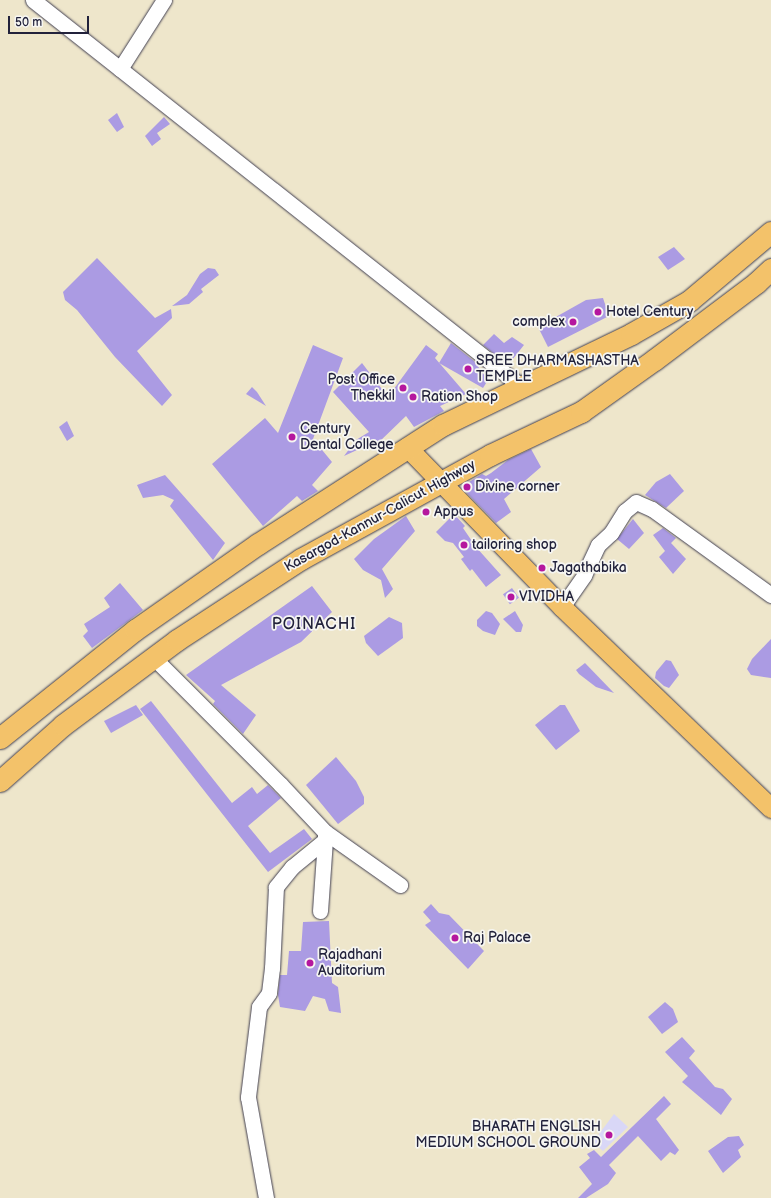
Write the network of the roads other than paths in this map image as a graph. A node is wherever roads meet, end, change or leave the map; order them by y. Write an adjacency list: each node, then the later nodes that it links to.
1 (33, 0): 3 (street)
2 (164, 0): 3 (street)
3 (120, 69): 6 (street)
4 (771, 232): 6 (highway)
5 (771, 269): 8 (highway, Kasargod-Kannur-Calicut Highway)
6 (522, 387): 7 (highway)
7 (407, 447): 8 (main road); 12 (highway)
8 (441, 482): 10 (main road); 11 (highway, Kasargod-Kannur-Calicut Highway)
9 (771, 595): 10 (street)
10 (562, 607): 14 (main road)
11 (153, 657): 13 (highway, Kasargod-Kannur-Calicut Highway); 15 (street)
12 (0, 738)
13 (0, 781)
14 (771, 808)
15 (325, 836): 16 (street); 17 (street); 18 (street)
16 (400, 885)
17 (320, 911)
18 (266, 1198)

